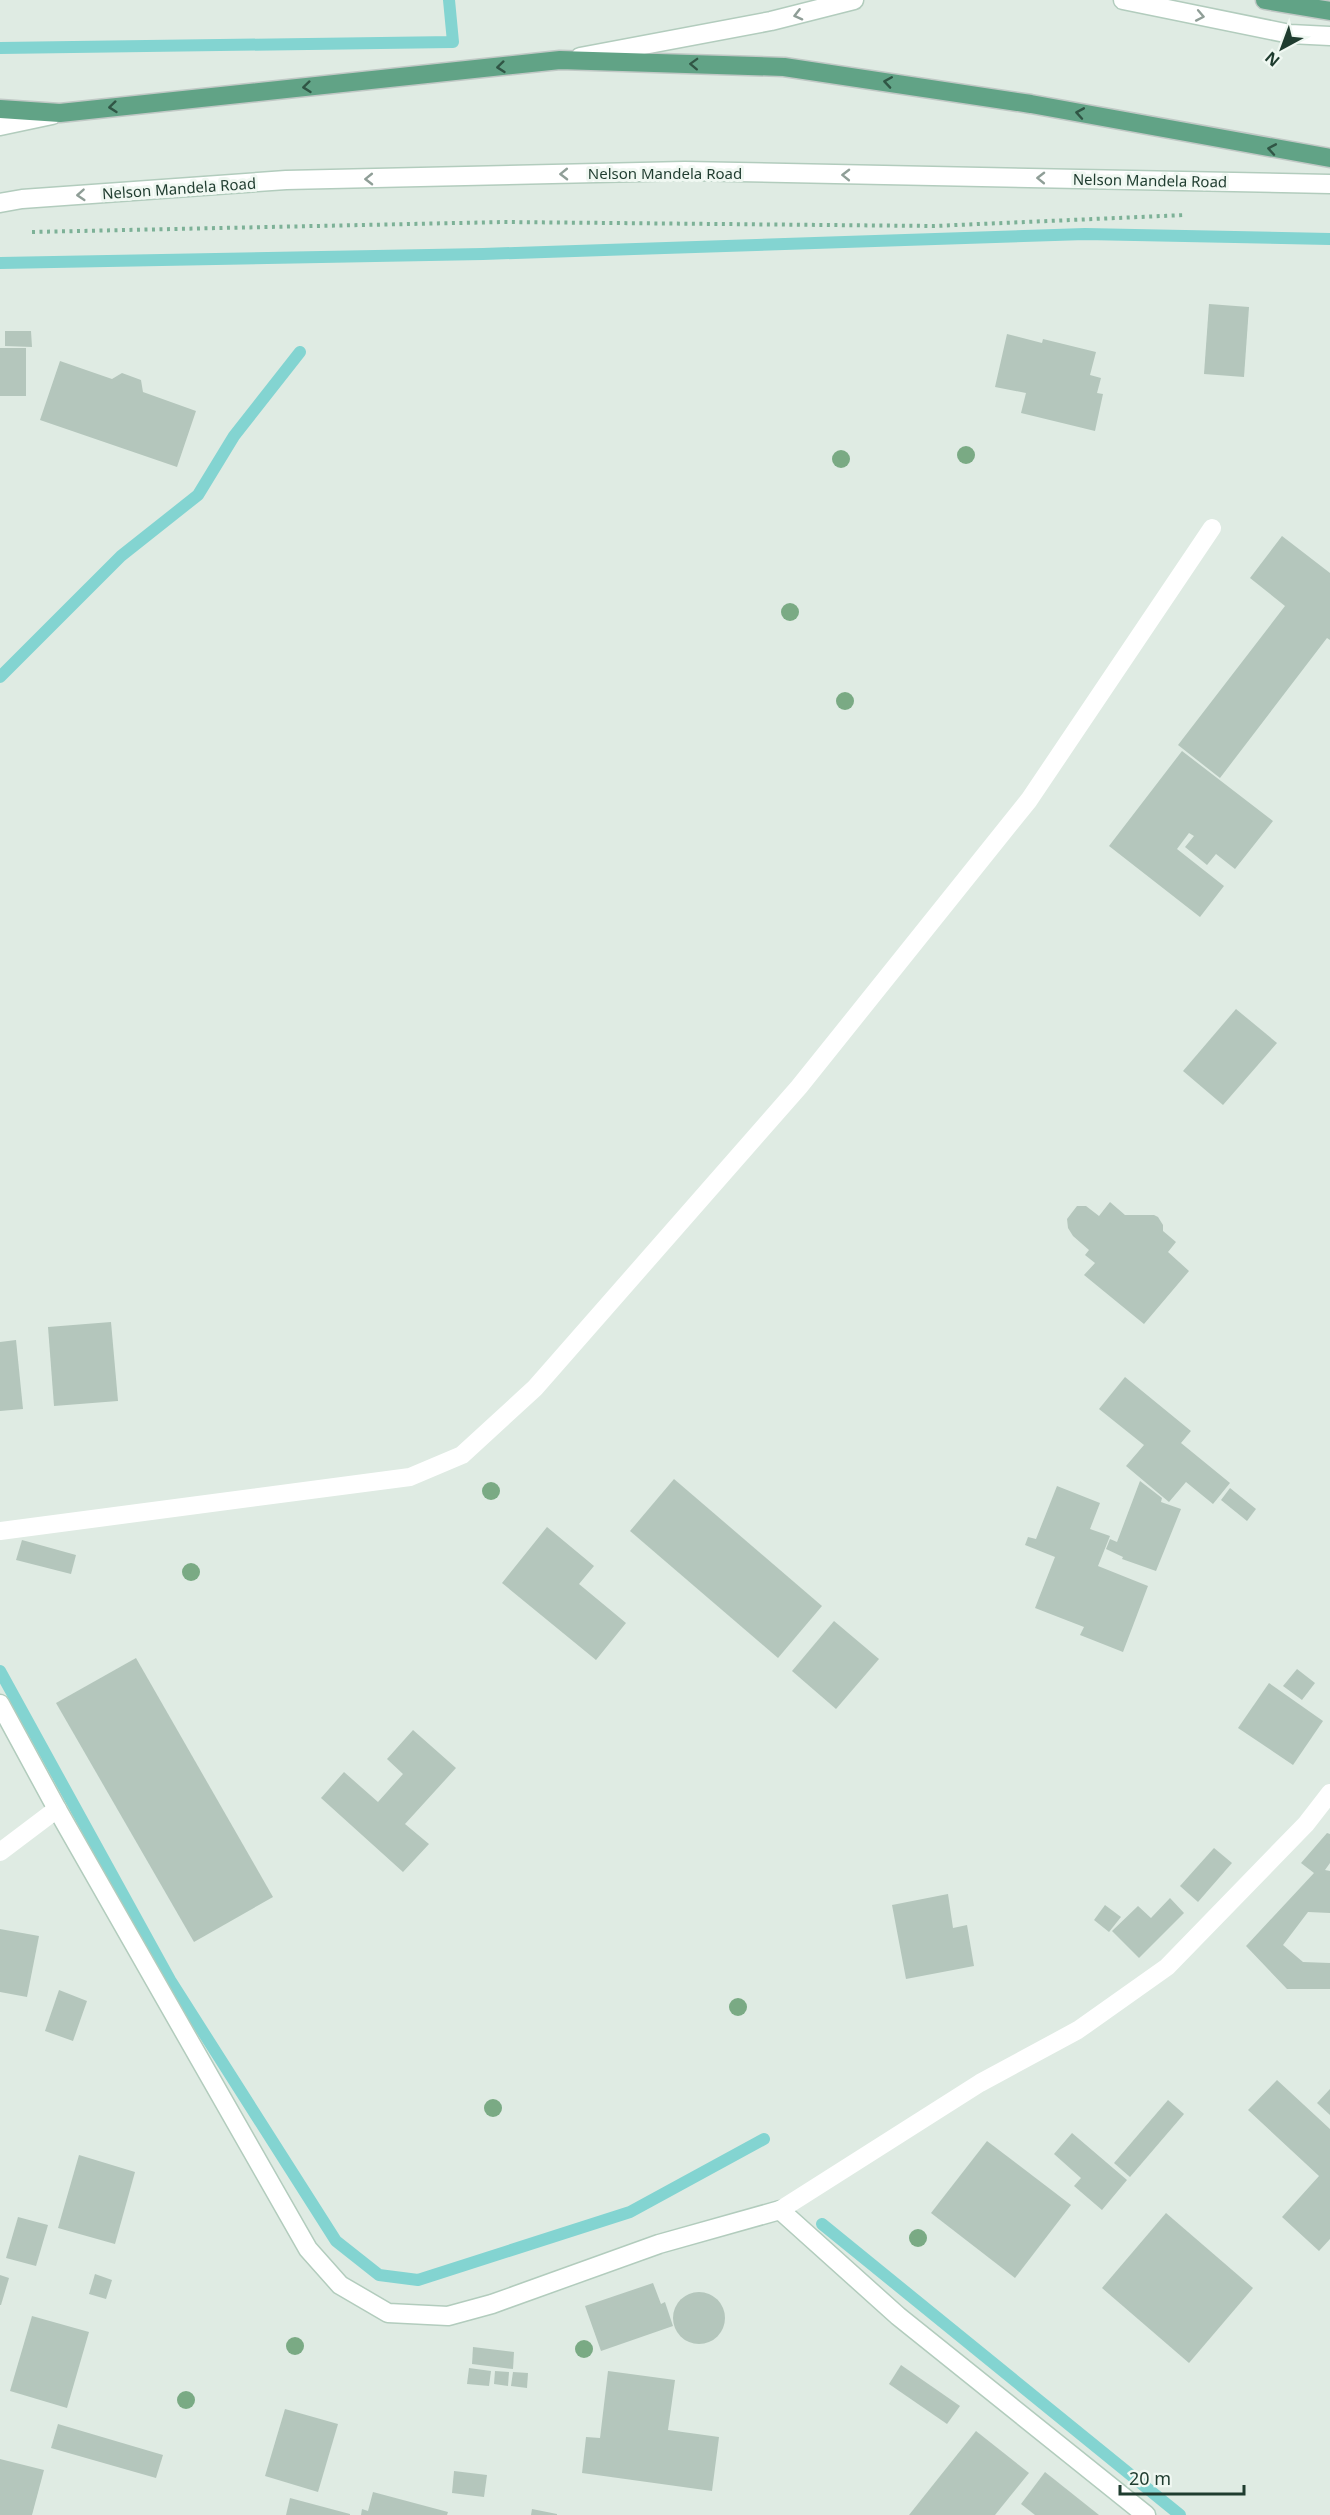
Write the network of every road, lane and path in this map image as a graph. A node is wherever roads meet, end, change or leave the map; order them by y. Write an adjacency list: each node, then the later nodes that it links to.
1 (854, 0): 6 (main road, one-way to 6)
2 (1123, 0): 5 (main road, one-way to 5)
3 (1265, 0): 4 (main road)
4 (1330, 10)
5 (1330, 36)
6 (560, 60): 8 (main road, one-way to 8); 10 (main road, one-way to 6)
7 (0, 109): 8 (main road)
8 (60, 113): 9 (main road)
9 (0, 126)
10 (1330, 158)
11 (1330, 184): 12 (main road, Nelson Mandela Road, one-way to 12)
12 (0, 203)
13 (1194, 214): 14 (path)
14 (29, 232)
15 (1212, 528): 16 (main road)
16 (0, 1531)
17 (0, 1704): 19 (main road)
18 (1330, 1793): 21 (main road)
19 (57, 1809): 20 (main road); 21 (main road)
20 (0, 1852)
21 (780, 2210): 22 (main road)
22 (1146, 2515)

